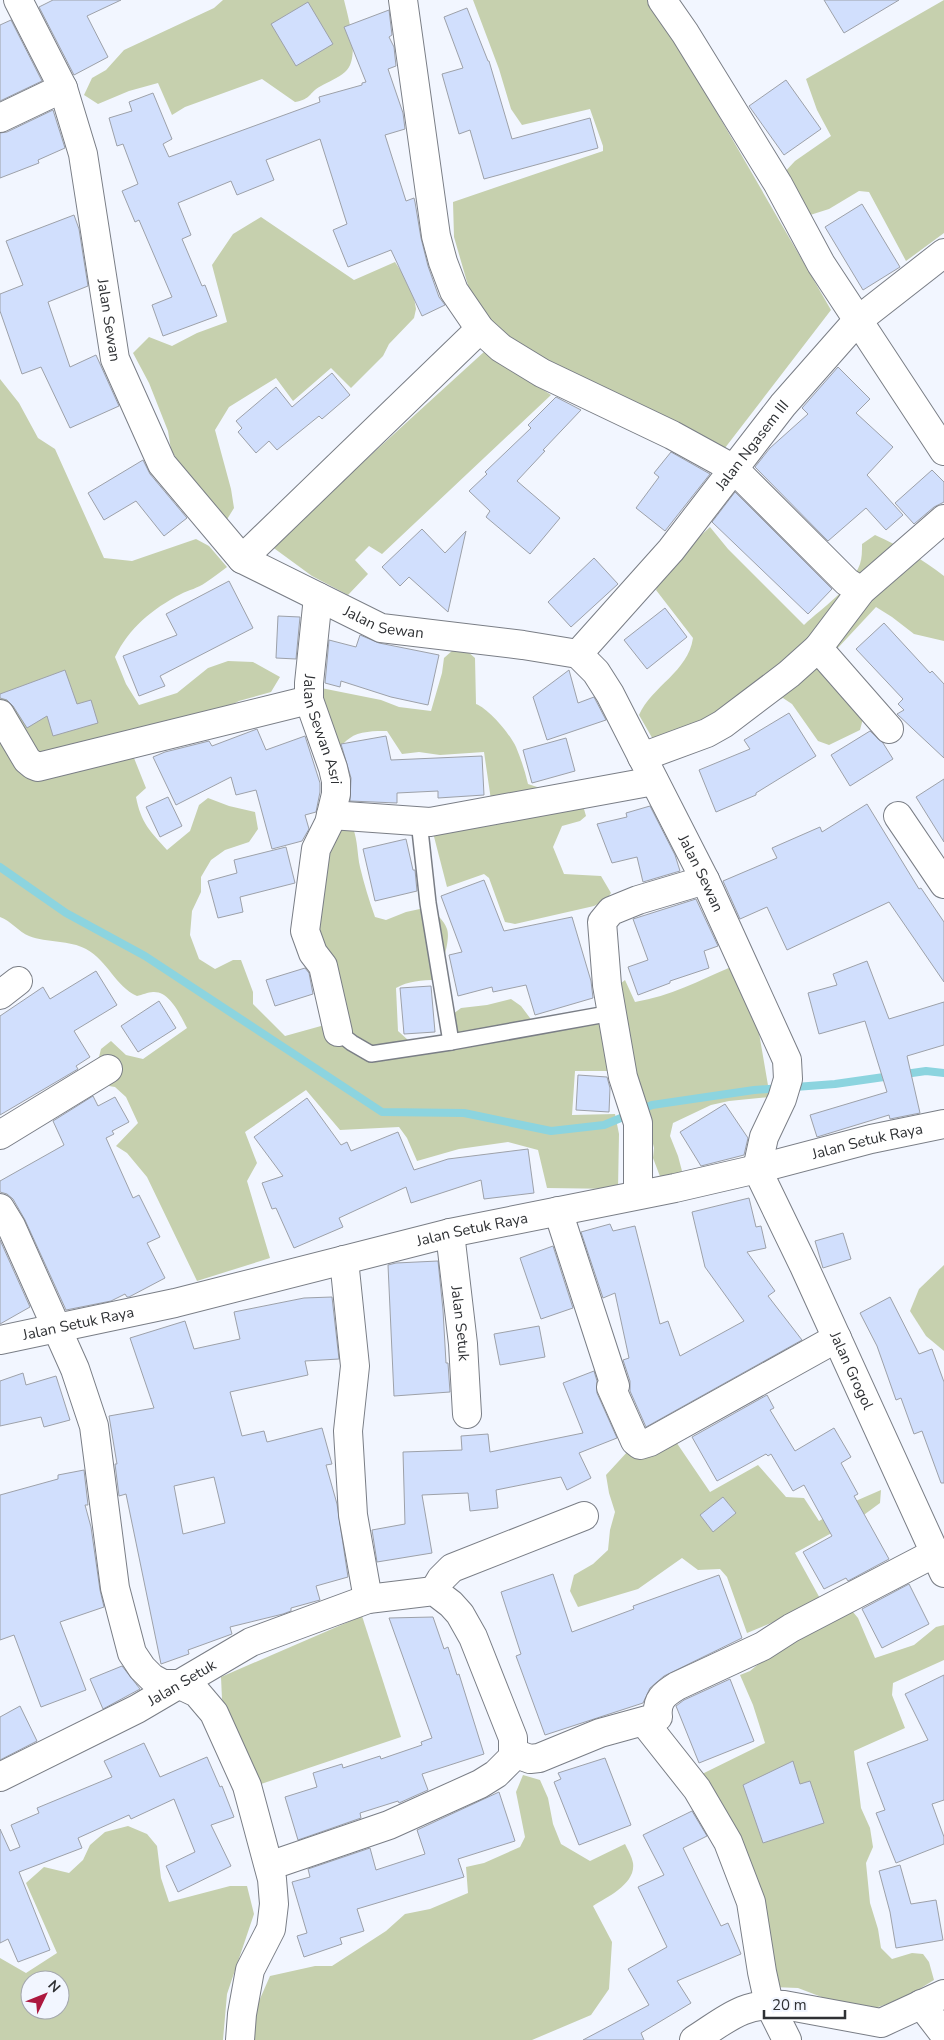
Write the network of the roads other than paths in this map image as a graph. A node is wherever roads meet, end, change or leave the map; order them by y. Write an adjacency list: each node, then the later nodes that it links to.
1 (18, 0): 4 (street, Jalan Sewan)
2 (403, 0): 8 (street)
3 (662, 0): 7 (street)
4 (63, 88): 5 (street); 12 (street, Jalan Sewan)
5 (0, 118)
6 (944, 253): 7 (street, Jalan Ngasem III)
7 (857, 321): 9 (street); 10 (street, Jalan Ngasem III)
8 (480, 329): 10 (street); 12 (street)
9 (944, 451)
10 (734, 469): 13 (street); 16 (street, Jalan Ngasem III)
11 (944, 519): 13 (street)
12 (242, 559): 14 (street, Jalan Sewan)
13 (861, 592): 15 (street)
14 (318, 597): 16 (street, Jalan Sewan); 17 (street, Jalan Sewan Asri)
15 (818, 648): 19 (street); 20 (street)
16 (578, 654): 20 (street, Jalan Sewan)
17 (309, 700): 18 (street); 22 (street, Jalan Sewan Asri)
18 (0, 714)
19 (888, 729)
20 (642, 757): 21 (street, Jalan Sewan)
21 (654, 781): 24 (street); 25 (street, Jalan Sewan)
22 (331, 815): 24 (street); 28 (street, Jalan Sewan Asri)
23 (898, 816): 26 (street)
24 (419, 821): 29 (lane)
25 (705, 880): 27 (street); 33 (street, Jalan Sewan)
26 (944, 884)
27 (612, 1013): 29 (lane); 34 (street)
28 (338, 1032): 29 (lane)
29 (451, 1042)
30 (108, 1069): 32 (street)
31 (944, 1124): 33 (street, Jalan Setuk Raya)
32 (0, 1135)
33 (757, 1169): 34 (street, Jalan Setuk Raya); 40 (street, Jalan Grogol)
34 (638, 1194): 36 (street, Jalan Setuk Raya)
35 (0, 1208): 39 (street)
36 (558, 1211): 37 (street, Jalan Setuk Raya); 40 (street)
37 (450, 1233): 38 (street, Jalan Setuk Raya); 42 (street, Jalan Setuk)
38 (344, 1260): 39 (street, Jalan Setuk Raya); 46 (street)
39 (55, 1328): 41 (street, Jalan Setuk Raya); 47 (street)
40 (837, 1338): 44 (street, Jalan Grogol)
41 (0, 1340)
42 (467, 1414)
43 (584, 1516): 45 (street)
44 (939, 1563): 48 (street)
45 (434, 1591): 46 (street, Jalan Setuk); 49 (street)
46 (368, 1599): 47 (street, Jalan Setuk)
47 (178, 1684): 50 (street, Jalan Setuk); 51 (street)
48 (644, 1722): 49 (street); 53 (street)
49 (513, 1757): 51 (street)
50 (0, 1777)
51 (269, 1866): 55 (street)
52 (933, 1999): 53 (street); 54 (street)
53 (769, 2004): 56 (street); 57 (street)
54 (944, 2034)
55 (240, 2040)
56 (694, 2040)
57 (787, 2040)

